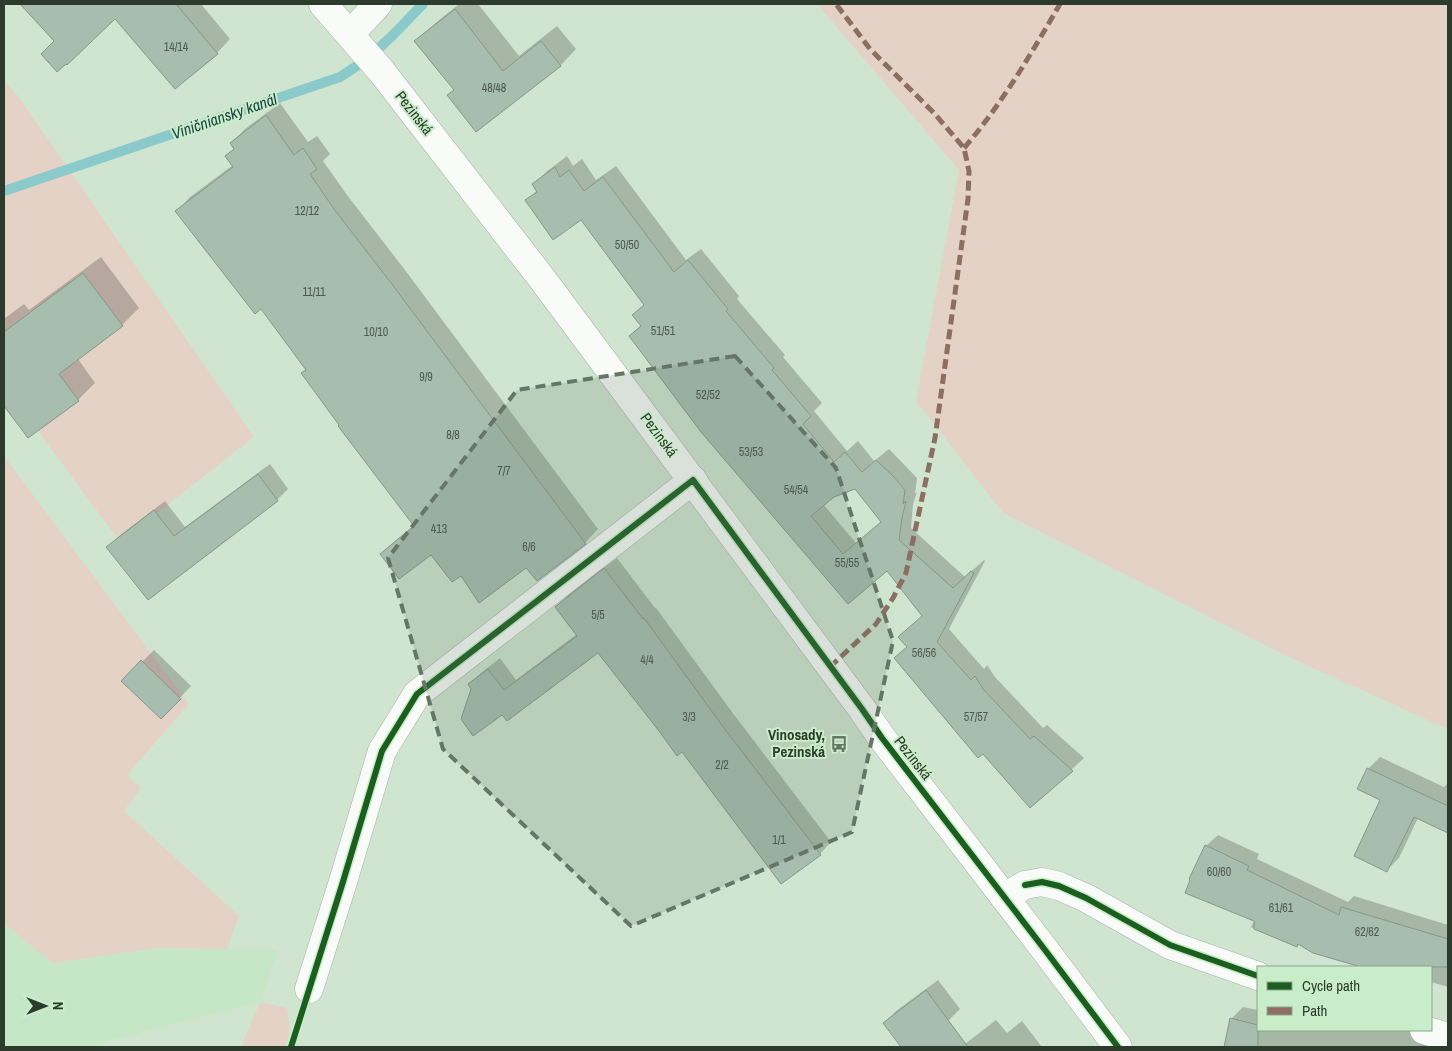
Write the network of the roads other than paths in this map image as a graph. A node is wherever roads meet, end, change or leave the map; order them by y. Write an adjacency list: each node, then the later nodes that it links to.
1 (323, 4): 3 (main road, Pezinská)
2 (378, 4): 3 (main road)
3 (356, 42): 4 (main road, Pezinská)
4 (693, 480): 5 (main road, Pezinská); 7 (main road)
5 (1004, 897): 6 (main road); 10 (main road, Pezinská)
6 (1257, 976)
7 (309, 989)
8 (1427, 1031): 9 (main road)
9 (1448, 1037)
10 (1118, 1047)

